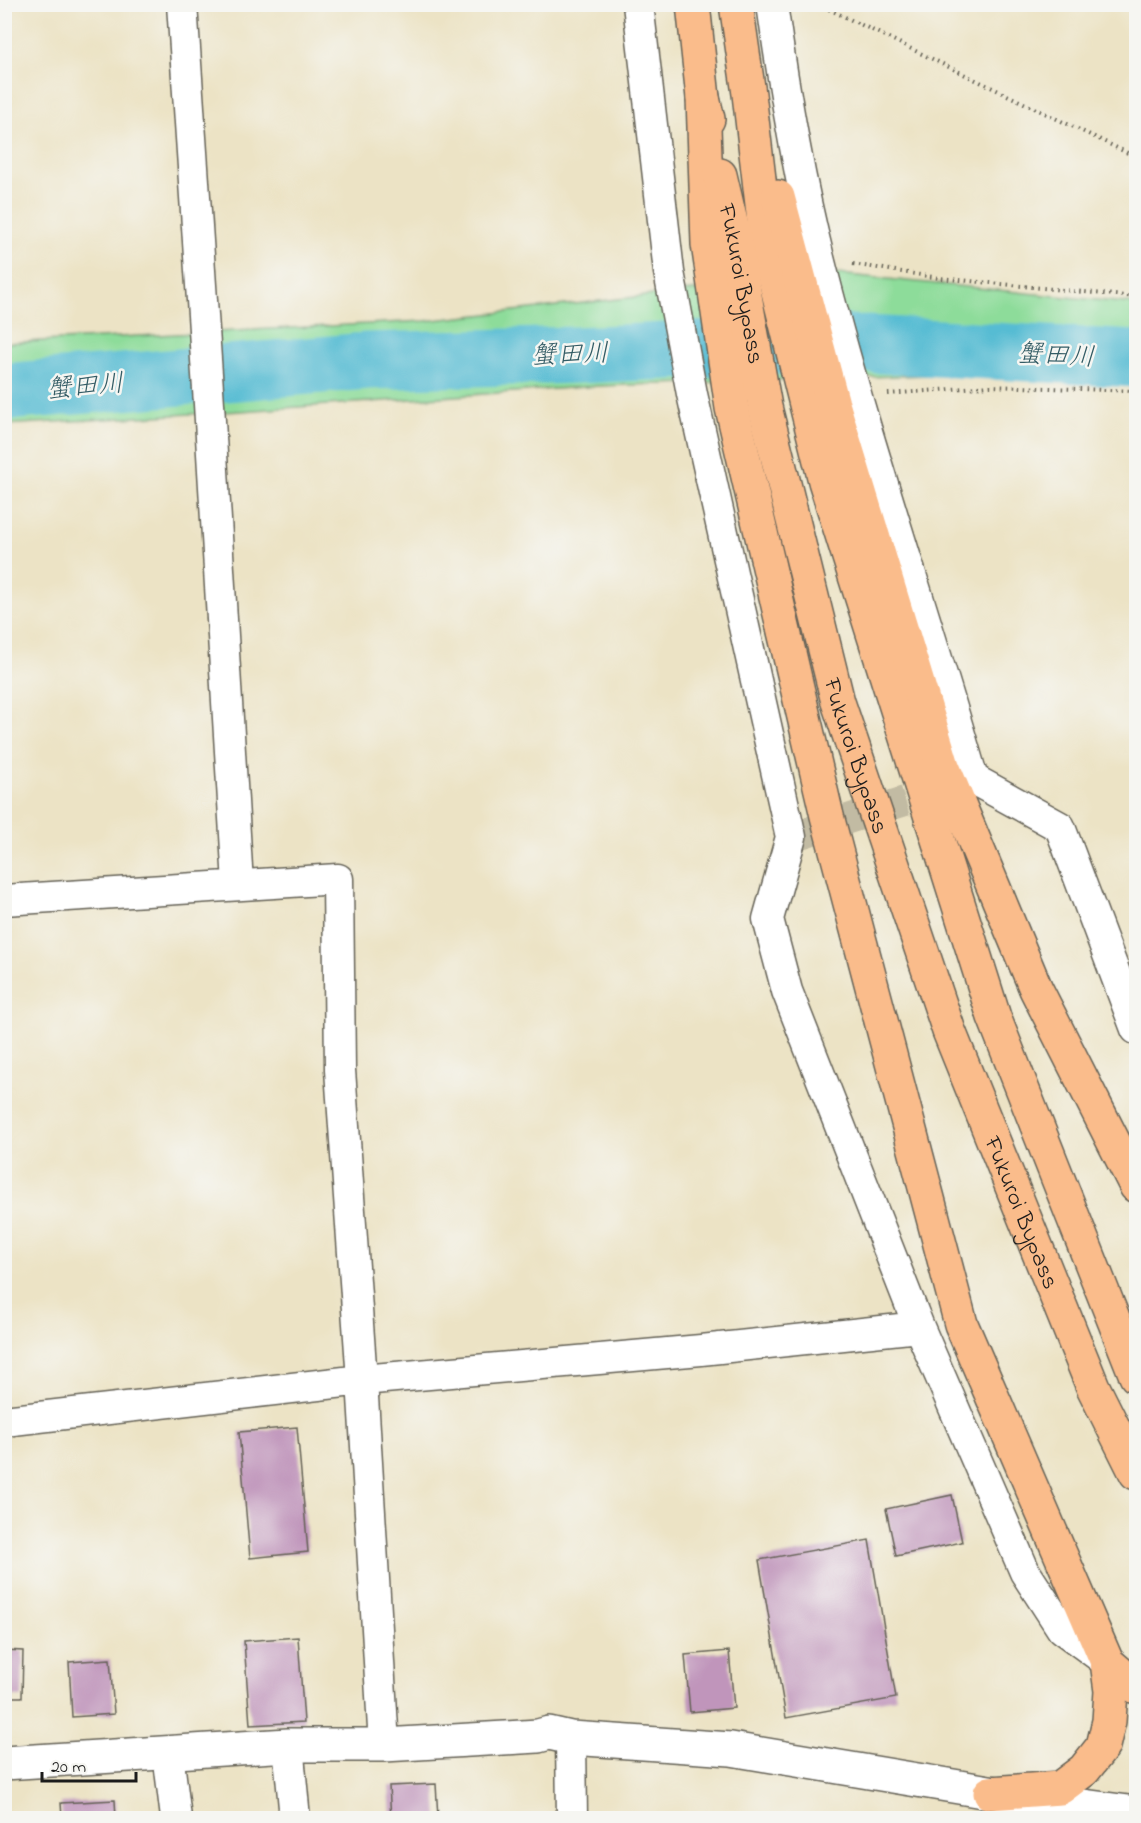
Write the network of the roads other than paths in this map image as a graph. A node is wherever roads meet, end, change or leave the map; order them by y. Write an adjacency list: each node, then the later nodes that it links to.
1 (182, 4): 8 (street)
2 (638, 4): 12 (street)
3 (693, 4): 6 (highway, Fukuroi Bypass)
4 (736, 4): 7 (highway)
5 (772, 4): 7 (street)
6 (703, 98): 16 (highway, Fukuroi Bypass); 17 (highway)
7 (837, 397): 10 (street); 11 (highway); 13 (highway, Fukuroi Bypass)
8 (238, 884): 9 (street); 14 (street)
9 (4, 900)
10 (1137, 1029)
11 (1137, 1186)
12 (919, 1327): 14 (street); 17 (street)
13 (1137, 1376)
14 (362, 1380): 15 (street); 21 (street)
15 (4, 1421)
16 (1137, 1473)
17 (1107, 1662): 18 (highway); 24 (highway)
18 (1137, 1688)
19 (571, 1738): 21 (street); 24 (street); 28 (street)
20 (288, 1745): 21 (street); 22 (street); 27 (street)
21 (384, 1745)
22 (168, 1752): 23 (street); 26 (street)
23 (4, 1763)
24 (990, 1793): 25 (street)
25 (1137, 1814)
26 (176, 1818)
27 (295, 1818)
28 (572, 1818)

